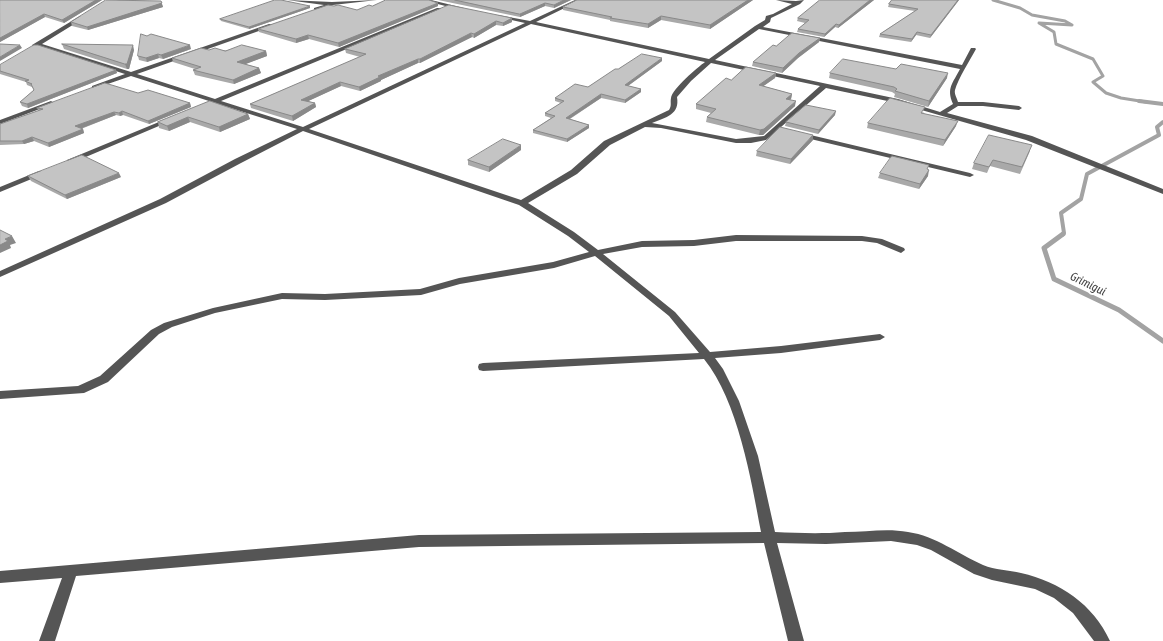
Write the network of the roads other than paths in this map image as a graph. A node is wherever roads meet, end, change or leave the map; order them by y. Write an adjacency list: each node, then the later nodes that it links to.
1 (289, 0): 8 (street)
2 (369, 0): 3 (street); 8 (street)
3 (375, 0)
4 (424, 0): 9 (street)
5 (579, 0): 15 (street)
6 (778, 0): 7 (street)
7 (800, 2): 16 (street)
8 (332, 4): 12 (street)
9 (449, 5): 10 (street); 26 (street)
10 (471, 10)
11 (90, 12): 17 (street)
12 (310, 12)
13 (494, 15): 15 (street)
14 (280, 22): 22 (street)
15 (531, 22): 20 (street); 34 (street)
16 (757, 27): 20 (street); 21 (street)
17 (37, 44): 18 (street); 22 (street)
18 (31, 48)
19 (974, 49): 21 (street)
20 (710, 61): 23 (street); 33 (street)
21 (964, 68): 28 (street)
22 (129, 74): 24 (street); 26 (street)
23 (825, 85): 30 (street); 35 (street)
24 (86, 90)
25 (58, 101): 32 (street)
26 (213, 101): 27 (street); 34 (street)
27 (206, 104)
28 (956, 104): 29 (street); 30 (street)
29 (1019, 108)
30 (941, 114): 40 (street)
31 (176, 117): 36 (street)
32 (0, 122)
33 (642, 125): 35 (street); 41 (street)
34 (302, 129): 41 (street); 44 (street)
35 (785, 130): 38 (street)
36 (66, 163)
37 (52, 169): 39 (street)
38 (970, 175)
39 (0, 190)
40 (1163, 192)
41 (522, 203): 43 (street)
42 (901, 250): 43 (street)
43 (597, 253): 46 (street); 48 (street)
44 (0, 274)
45 (880, 337): 46 (street)
46 (707, 355): 47 (street); 49 (street)
47 (483, 367)
48 (0, 395)
49 (769, 537): 50 (street); 53 (street); 54 (street)
50 (71, 571): 51 (street); 52 (street)
51 (0, 577)
52 (47, 641)
53 (796, 641)
54 (1102, 641)

